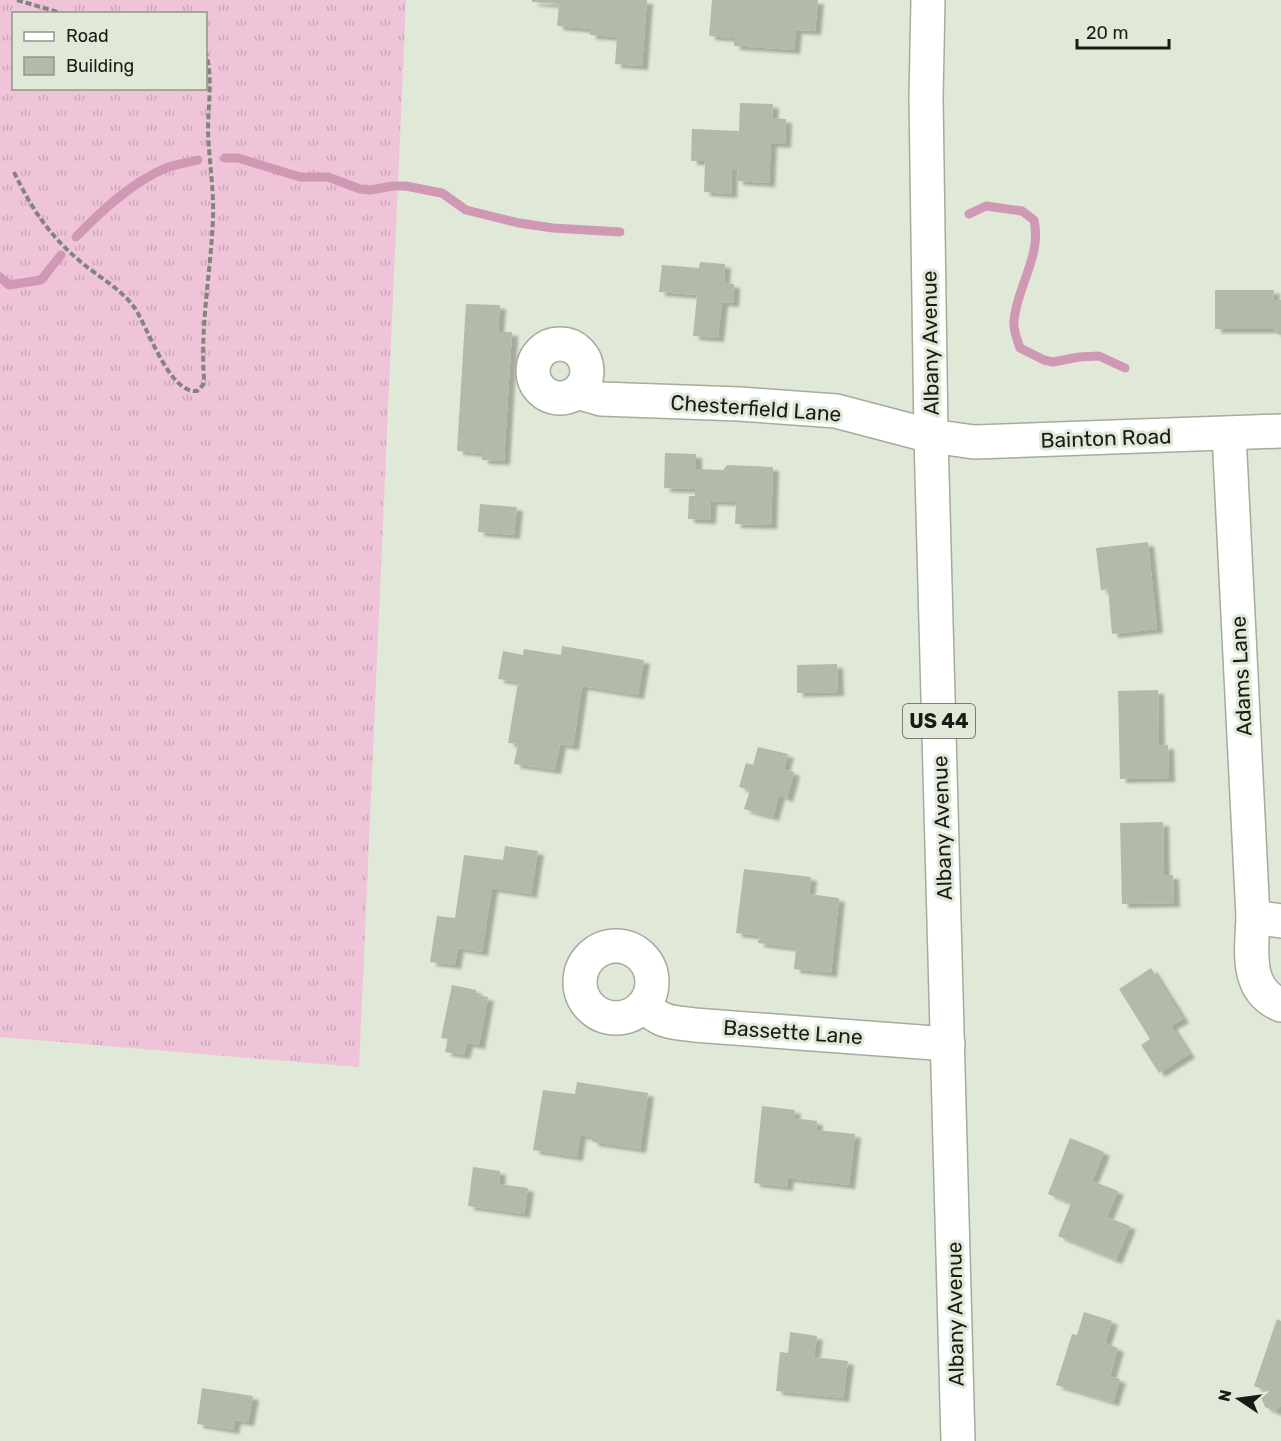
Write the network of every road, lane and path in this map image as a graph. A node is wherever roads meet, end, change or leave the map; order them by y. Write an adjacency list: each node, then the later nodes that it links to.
1 (17, 0): 3 (path)
2 (928, 0): 9 (main road, Albany Avenue / US 44)
3 (57, 12)
4 (207, 61): 5 (path)
5 (14, 172)
6 (580, 390): 9 (main road, Chesterfield Lane)
7 (1281, 431): 8 (main road, Bainton Road)
8 (1229, 434): 9 (main road, Bainton Road); 10 (main road, Adams Lane)
9 (931, 436): 13 (main road, Albany Avenue / US 44)
10 (1267, 919): 12 (main road, Adams Lane)
11 (644, 1005): 13 (main road, Bassette Lane)
12 (1281, 1005)
13 (948, 1044): 14 (main road, Albany Avenue / US 44)
14 (958, 1441)

